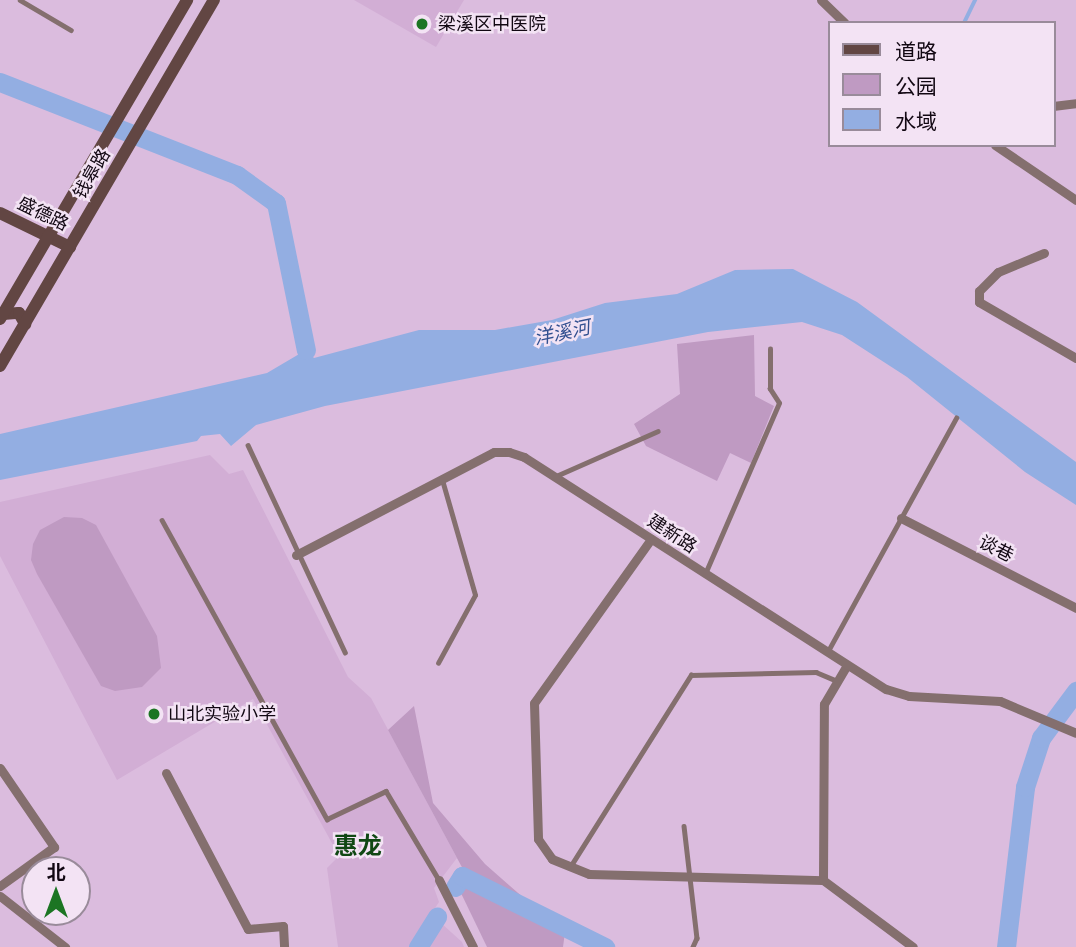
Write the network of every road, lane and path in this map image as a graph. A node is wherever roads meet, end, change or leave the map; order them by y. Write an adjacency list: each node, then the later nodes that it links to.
1 (20, 0): 6 (lane)
2 (187, 0): 12 (main road, 钱皋路)
3 (215, 0): 13 (main road, 钱皋路)
4 (821, 0): 5 (street)
5 (843, 21)
6 (71, 30)
7 (1076, 103): 8 (street)
8 (1055, 106)
9 (998, 147): 10 (street)
10 (1076, 200)
11 (0, 213): 12 (main road, 盛德路)
12 (50, 238): 13 (main road, 盛德路); 15 (main road, 钱皋路)
13 (70, 247): 16 (main road, 钱皋路)
14 (1044, 253): 18 (street)
15 (2, 316): 16 (main road)
16 (25, 324): 19 (main road, 钱皋路)
17 (770, 348): 29 (lane)
18 (1076, 358)
19 (0, 366)
20 (956, 418): 25 (lane)
21 (658, 431): 23 (lane)
22 (248, 445): 28 (lane)
23 (554, 477): 24 (street, 建新路); 27 (street, 建新路)
24 (442, 480): 28 (street, 建新路); 33 (lane)
25 (901, 518): 30 (street, 谈巷); 32 (lane)
26 (162, 520): 42 (lane)
27 (651, 540): 29 (street, 建新路); 40 (street)
28 (296, 555): 31 (lane)
29 (705, 575): 32 (street, 建新路)
30 (1076, 608)
31 (345, 652)
32 (828, 652): 34 (street, 建新路)
33 (438, 663)
34 (847, 665): 35 (street); 36 (street, 建新路)
35 (837, 681): 40 (lane); 43 (street)
36 (1075, 733)
37 (0, 768): 44 (street)
38 (166, 773): 47 (street)
39 (684, 827): 41 (lane)
40 (570, 868): 41 (street)
41 (689, 876): 43 (street); 49 (lane)
42 (439, 880): 48 (street)
43 (823, 880): 50 (street)
44 (0, 886)
45 (0, 896): 46 (street)
46 (65, 947)
47 (284, 947)
48 (473, 947)
49 (693, 947)
50 (913, 947)

